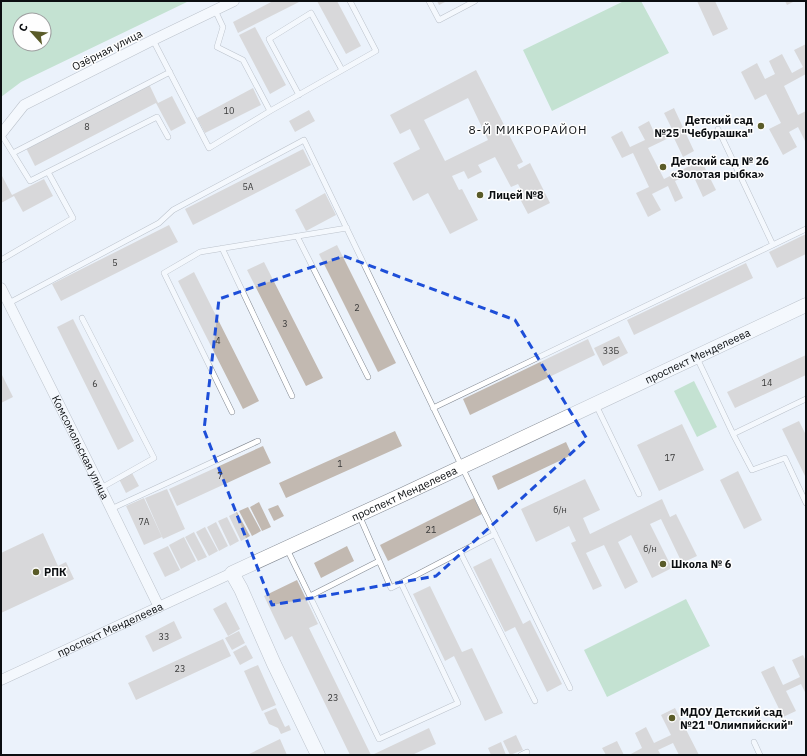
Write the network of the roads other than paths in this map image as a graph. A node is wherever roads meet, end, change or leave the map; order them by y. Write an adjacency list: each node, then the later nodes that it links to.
1 (234, 1): 6 (street, Озёрная улица)
2 (350, 1): 8 (lane)
3 (430, 1): 5 (lane)
4 (475, 1): 5 (lane)
5 (468, 3)
6 (215, 10): 7 (street, Озёрная улица); 11 (lane)
7 (153, 40): 9 (lane); 13 (street, Озёрная улица)
8 (342, 70): 10 (lane); 10 (lane)
9 (170, 72): 11 (lane); 15 (lane)
10 (299, 95): 11 (lane)
11 (270, 111)
12 (718, 129): 20 (lane)
13 (1, 134): 15 (lane)
14 (168, 138): 16 (lane)
15 (12, 153): 16 (lane)
16 (48, 172): 22 (lane)
17 (347, 228): 19 (lane); 24 (lane); 32 (lane)
18 (806, 229): 20 (lane)
19 (297, 236): 21 (lane); 28 (lane)
20 (773, 245): 32 (lane)
21 (222, 248): 29 (lane); 33 (lane)
22 (1, 260)
23 (1, 288): 24 (street, Комсомольская улица)
24 (9, 303): 37 (street, Комсомольская улица)
25 (806, 305): 27 (street, проспект Менделеева)
26 (82, 318): 37 (lane)
27 (697, 357): 31 (street, проспект Менделеева); 34 (lane)
28 (368, 377)
29 (292, 396)
30 (806, 399): 34 (lane)
31 (596, 404): 36 (street, проспект Менделеева); 38 (lane)
32 (433, 408): 36 (lane)
33 (232, 412)
34 (733, 434): 39 (lane)
35 (258, 441): 40 (lane)
36 (462, 467): 41 (street, проспект Менделеева); 42 (lane)
37 (101, 488): 40 (street, Комсомольская улица)
38 (639, 494)
39 (806, 503)
40 (112, 509): 49 (street, Комсомольская улица)
41 (359, 515): 43 (street, проспект Менделеева); 45 (lane)
42 (495, 534): 44 (lane); 51 (lane)
43 (287, 548): 46 (street, проспект Менделеева); 48 (lane)
44 (460, 552): 47 (lane); 52 (lane)
45 (379, 561): 47 (lane); 48 (lane)
46 (232, 573): 49 (street, проспект Менделеева); 55 (street)
47 (401, 583): 48 (lane)
48 (310, 596)
49 (159, 607): 50 (street, проспект Менделеева)
50 (1, 680)
51 (570, 688)
52 (535, 701)
53 (754, 742): 57 (lane)
54 (527, 752): 56 (lane)
55 (318, 755)
56 (521, 755)
57 (760, 755)

